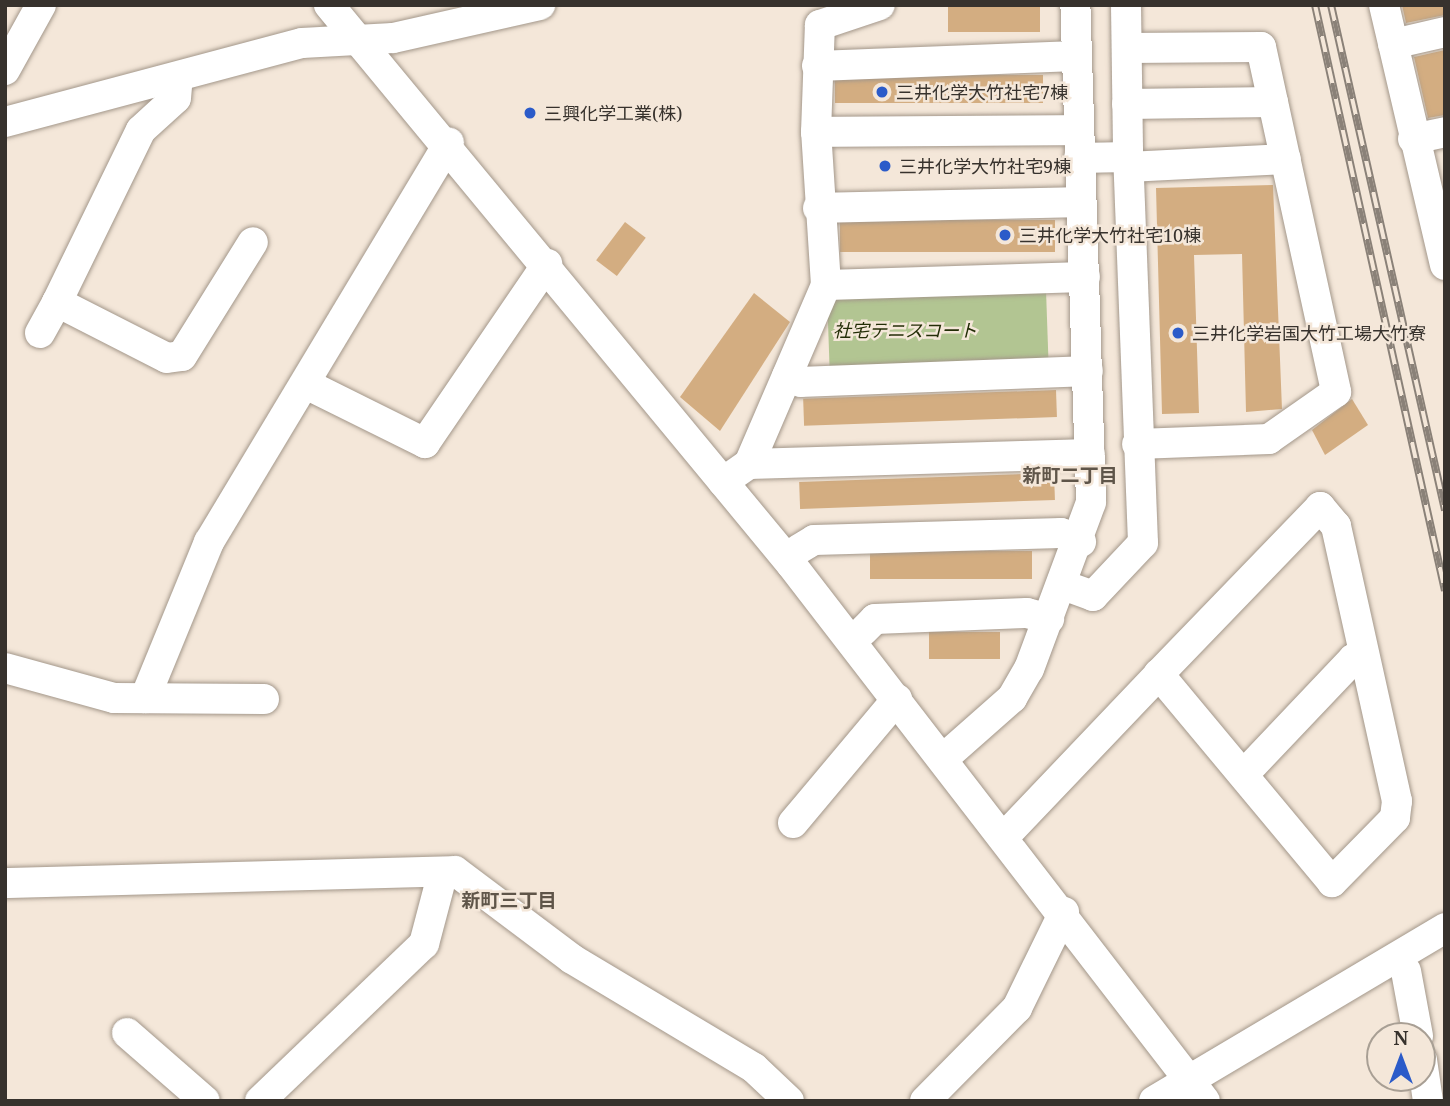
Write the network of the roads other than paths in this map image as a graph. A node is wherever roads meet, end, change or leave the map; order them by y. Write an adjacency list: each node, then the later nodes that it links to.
1 (41, 5): 15 (street)
2 (329, 5): 10 (street)
3 (540, 5): 8 (street)
4 (880, 5): 14 (street)
5 (1075, 5): 13 (street)
6 (1126, 5): 12 (street)
7 (1384, 5): 11 (street)
8 (492, 10): 10 (street)
9 (1445, 32): 11 (street)
10 (351, 37): 16 (street); 23 (street)
11 (1392, 44): 22 (street)
12 (1127, 48): 17 (street); 18 (street)
13 (1076, 56): 14 (street); 24 (street)
14 (817, 66): 20 (street)
15 (5, 71)
16 (178, 77): 19 (street); 34 (street)
17 (1273, 102): 18 (street); 25 (street)
18 (1127, 104): 26 (street)
19 (5, 122)
20 (816, 132): 24 (street); 28 (street)
21 (1445, 132): 22 (street)
22 (1413, 139): 30 (street)
23 (449, 142): 31 (street); 38 (street)
24 (1079, 144): 26 (street); 27 (street)
25 (1286, 159): 26 (street); 39 (street)
26 (1128, 162): 39 (street)
27 (1081, 202): 28 (street); 32 (street)
28 (818, 208): 33 (street)
29 (253, 242): 34 (street)
30 (1442, 246)
31 (547, 264): 38 (street); 41 (street)
32 (1085, 277): 33 (street); 36 (street)
33 (826, 285): 37 (street)
34 (57, 302): 35 (street)
35 (40, 333)
36 (1088, 371): 37 (street); 40 (street)
37 (787, 376): 41 (street)
38 (306, 384): 50 (street)
39 (1137, 444): 44 (street)
40 (1090, 454): 41 (street); 42 (street)
41 (737, 472): 43 (street); 52 (street)
42 (1081, 542): 43 (street); 44 (street)
43 (799, 549): 46 (street)
44 (1063, 585): 45 (street)
45 (1049, 619): 46 (street); 53 (street)
46 (863, 631): 53 (street)
47 (1364, 657): 49 (street); 54 (street); 54 (street)
48 (5, 668): 50 (street)
49 (1159, 674): 54 (street); 56 (street)
50 (145, 698): 51 (street)
51 (264, 699)
52 (897, 699): 53 (street); 55 (street)
53 (950, 752): 56 (street)
54 (1245, 773)
55 (793, 823)
56 (1004, 837): 59 (street)
57 (443, 872): 58 (street); 68 (street); 69 (street)
58 (5, 883)
59 (1064, 912): 66 (street); 70 (street)
60 (1445, 928): 64 (street)
61 (1445, 947): 62 (street)
62 (1406, 971): 63 (street); 64 (street)
63 (1415, 1022)
64 (1275, 1027): 66 (street)
65 (127, 1034): 67 (street)
66 (1198, 1088): 71 (street)
67 (205, 1101)
68 (260, 1101)
69 (789, 1101)
70 (925, 1101)
71 (1154, 1101)

